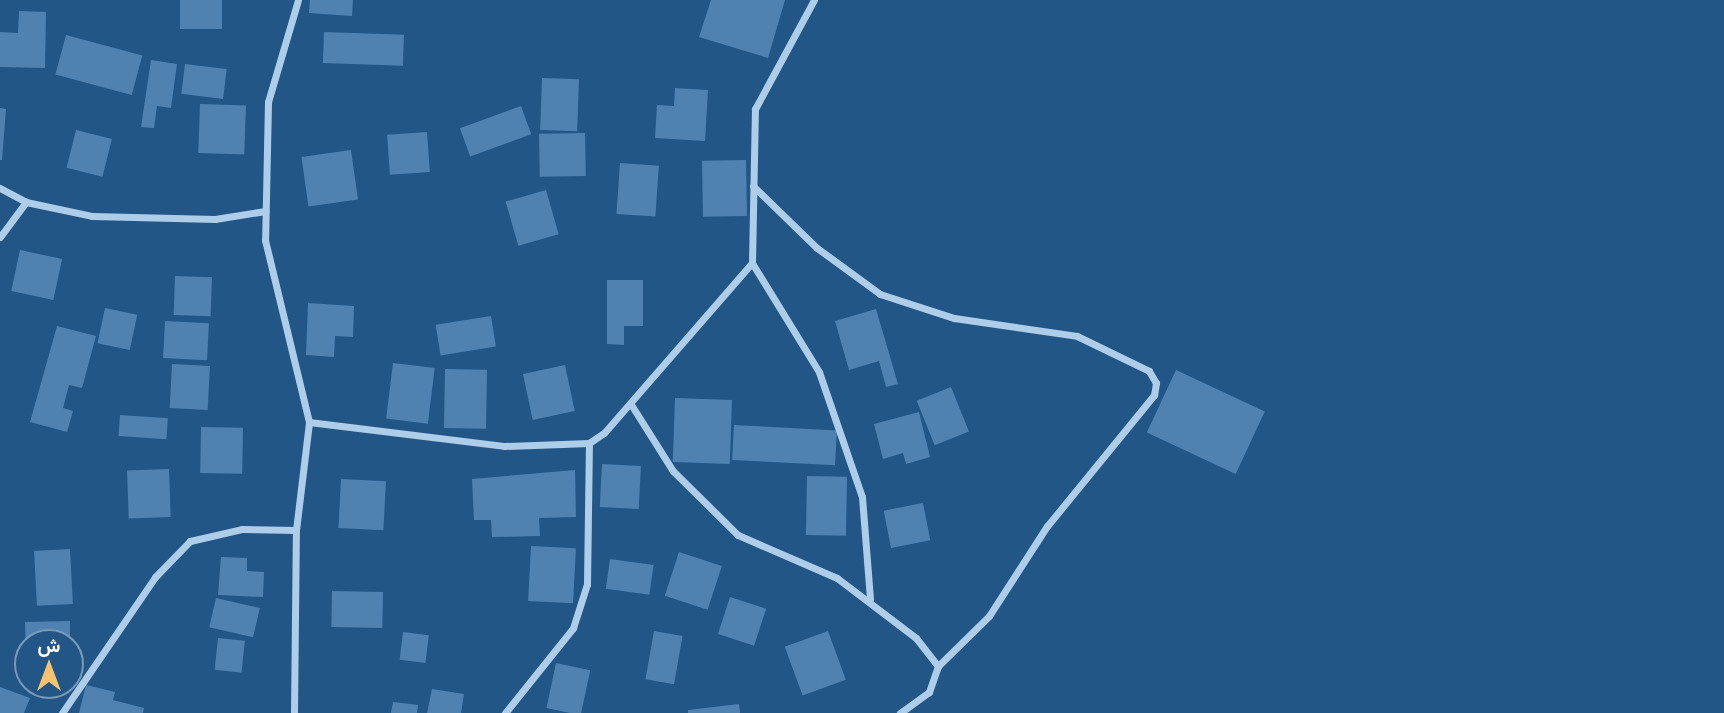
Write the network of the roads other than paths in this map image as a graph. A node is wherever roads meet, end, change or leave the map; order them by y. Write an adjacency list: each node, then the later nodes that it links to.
1 (298, 0): 6 (street)
2 (814, 0): 3 (street)
3 (753, 186): 8 (street); 14 (street)
4 (0, 187): 5 (street)
5 (26, 202): 6 (street); 7 (street)
6 (265, 211): 10 (street)
7 (0, 237)
8 (752, 263): 9 (street); 13 (street)
9 (632, 406): 11 (street); 13 (street)
10 (309, 422): 11 (street); 12 (street)
11 (589, 443): 17 (street)
12 (296, 530): 15 (street); 16 (street)
13 (870, 599): 14 (street)
14 (938, 666): 18 (street)
15 (62, 713)
16 (294, 713)
17 (505, 713)
18 (900, 713)

